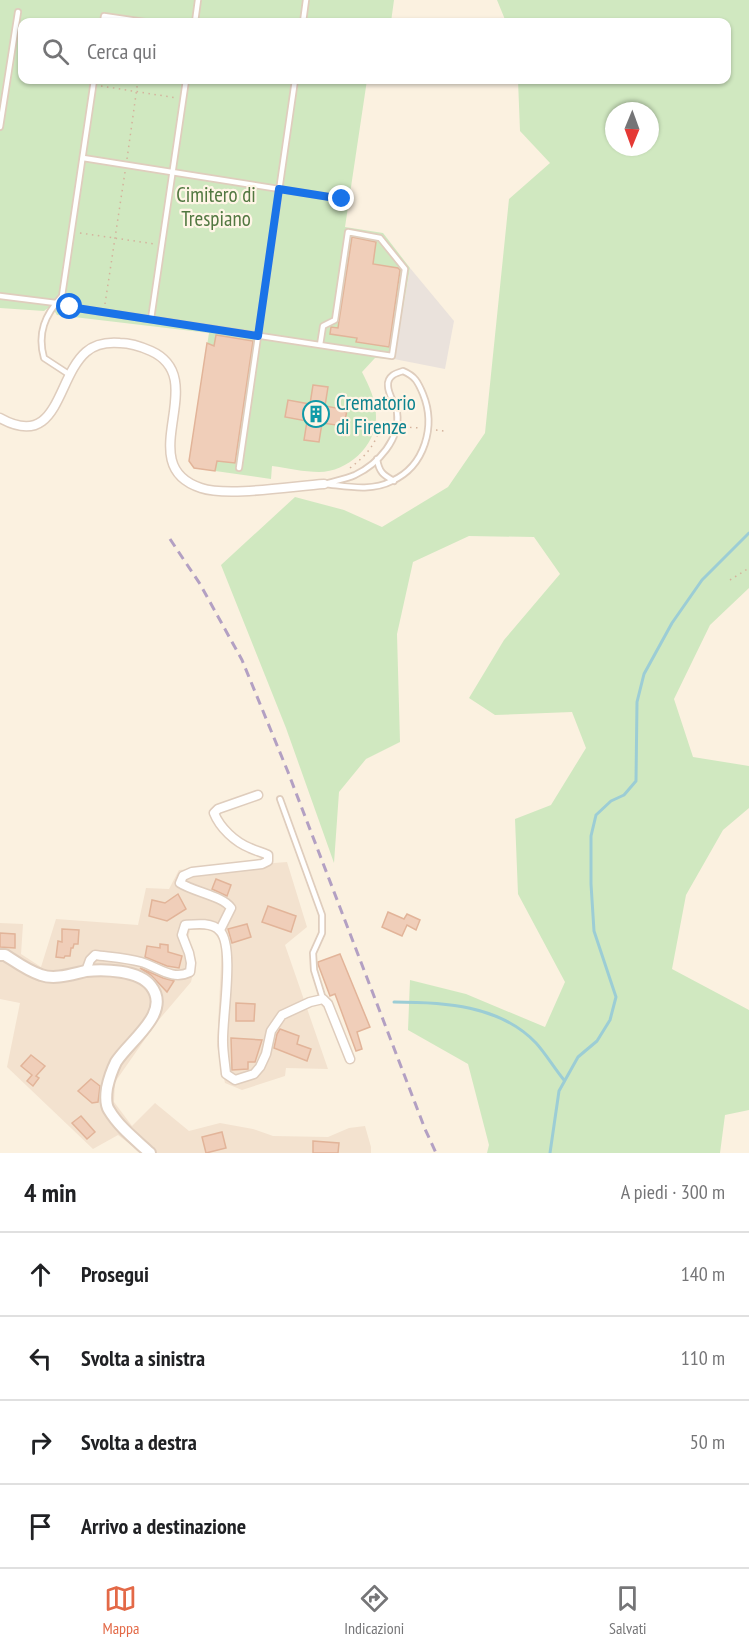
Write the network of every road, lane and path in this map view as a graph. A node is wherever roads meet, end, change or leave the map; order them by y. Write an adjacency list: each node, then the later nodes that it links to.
1 (198, 0): 6 (lane)
2 (306, 0): 7 (lane)
3 (18, 12): 15 (lane)
4 (104, 18): 5 (lane)
5 (118, 18)
6 (196, 18)
7 (304, 18)
8 (94, 84): 16 (lane)
9 (102, 84): 13 (path)
10 (137, 84): 13 (path)
11 (185, 84): 14 (lane)
12 (294, 84): 19 (lane)
13 (136, 92): 14 (path); 17 (path)
14 (183, 99): 18 (lane)
15 (0, 127)
16 (82, 158): 17 (lane); 21 (lane)
17 (126, 165): 18 (lane); 22 (path)
18 (173, 172): 19 (lane); 23 (lane)
19 (279, 189): 20 (lane); 28 (lane)
20 (342, 199)
21 (72, 231): 22 (path); 25 (lane)
22 (115, 238): 23 (path); 26 (path)
23 (162, 245): 27 (lane)
24 (0, 296): 25 (lane)
25 (56, 303): 26 (lane); 30 (lane)
26 (104, 312): 27 (lane)
27 (151, 320): 28 (lane)
28 (258, 336): 29 (lane); 38 (lane)
29 (320, 345): 29 (lane)
30 (70, 375): 31 (street); 41 (street)
31 (0, 418)
32 (369, 423): 33 (path)
33 (382, 424): 34 (path); 39 (path)
34 (397, 426): 35 (path); 35 (lane); 37 (lane)
35 (428, 429): 36 (path); 40 (lane)
36 (444, 431)
37 (377, 459): 40 (lane); 41 (lane)
38 (239, 468)
39 (347, 471)
40 (394, 481): 41 (lane)
41 (324, 484)
42 (749, 568): 43 (path)
43 (730, 580)
44 (258, 795): 46 (street)
45 (280, 799): 49 (lane)
46 (220, 930): 48 (street); 49 (street)
47 (0, 955): 48 (street)
48 (86, 971): 51 (street)
49 (323, 999): 50 (street)
50 (350, 1059)
51 (150, 1153)

